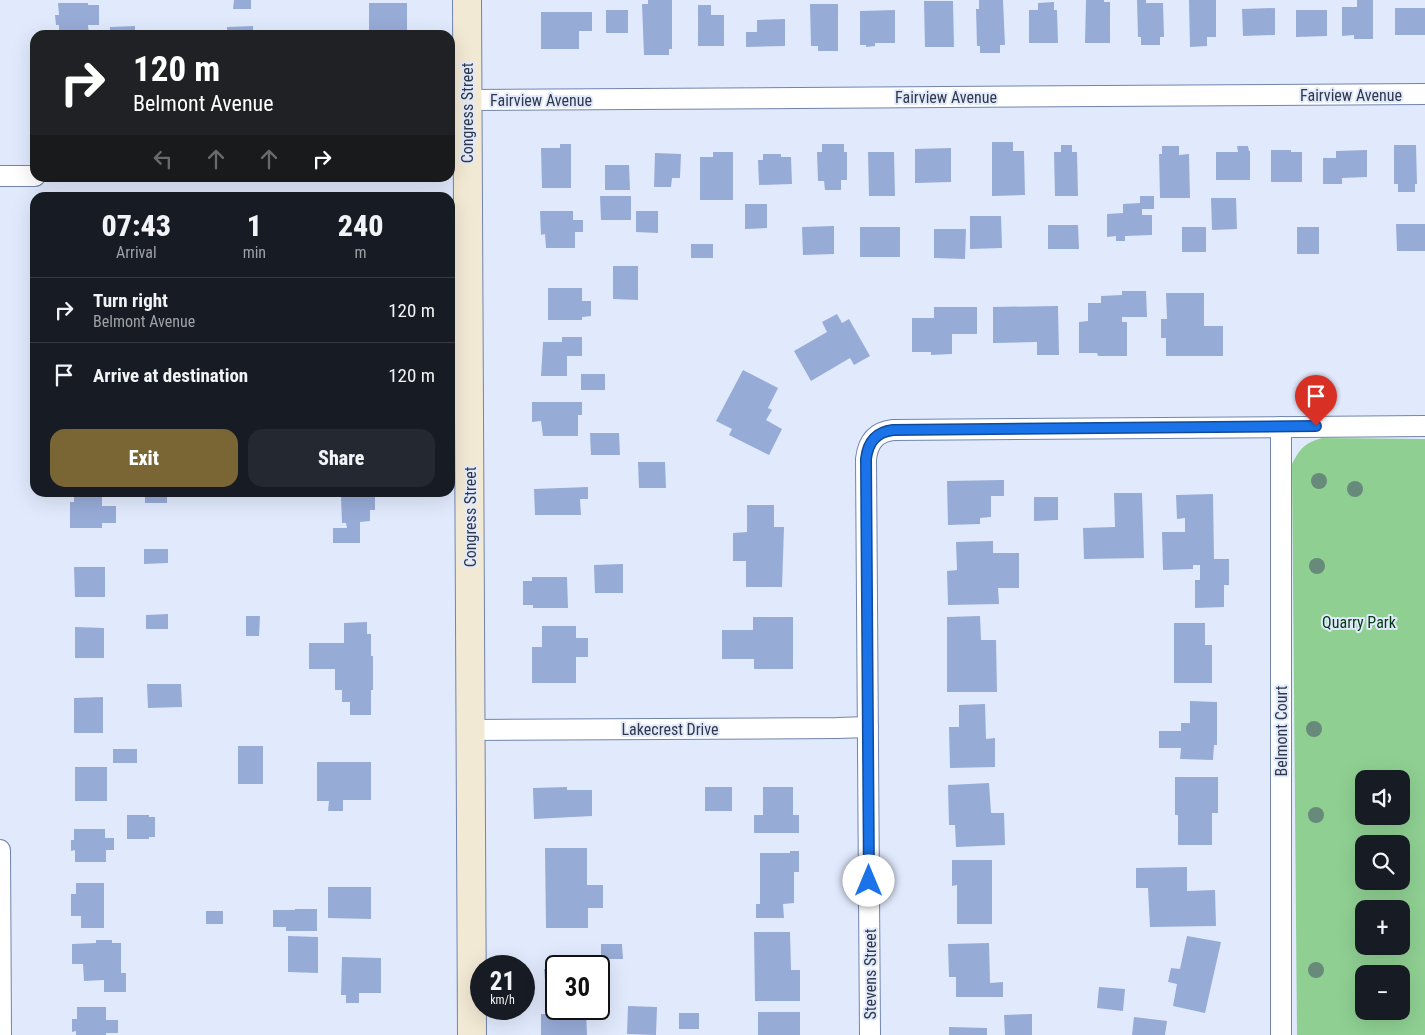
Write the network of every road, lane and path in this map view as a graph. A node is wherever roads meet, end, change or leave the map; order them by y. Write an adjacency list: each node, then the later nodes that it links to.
1 (467, 0): 3 (street, Congress Street)
2 (1425, 94): 3 (street, Fairview Avenue)
3 (467, 100): 6 (street, Congress Street)
4 (0, 176): 5 (street)
5 (30, 176)
6 (459, 176): 10 (street, Congress Street)
7 (1425, 426): 8 (street)
8 (1281, 427): 9 (street, Stevens Street); 15 (street, Belmont Court)
9 (868, 727): 10 (street, Lakecrest Drive); 14 (street, Stevens Street)
10 (471, 730): 13 (street, Congress Street)
11 (0, 850): 12 (street)
12 (1, 1035)
13 (472, 1035)
14 (870, 1035)
15 (1280, 1035)

